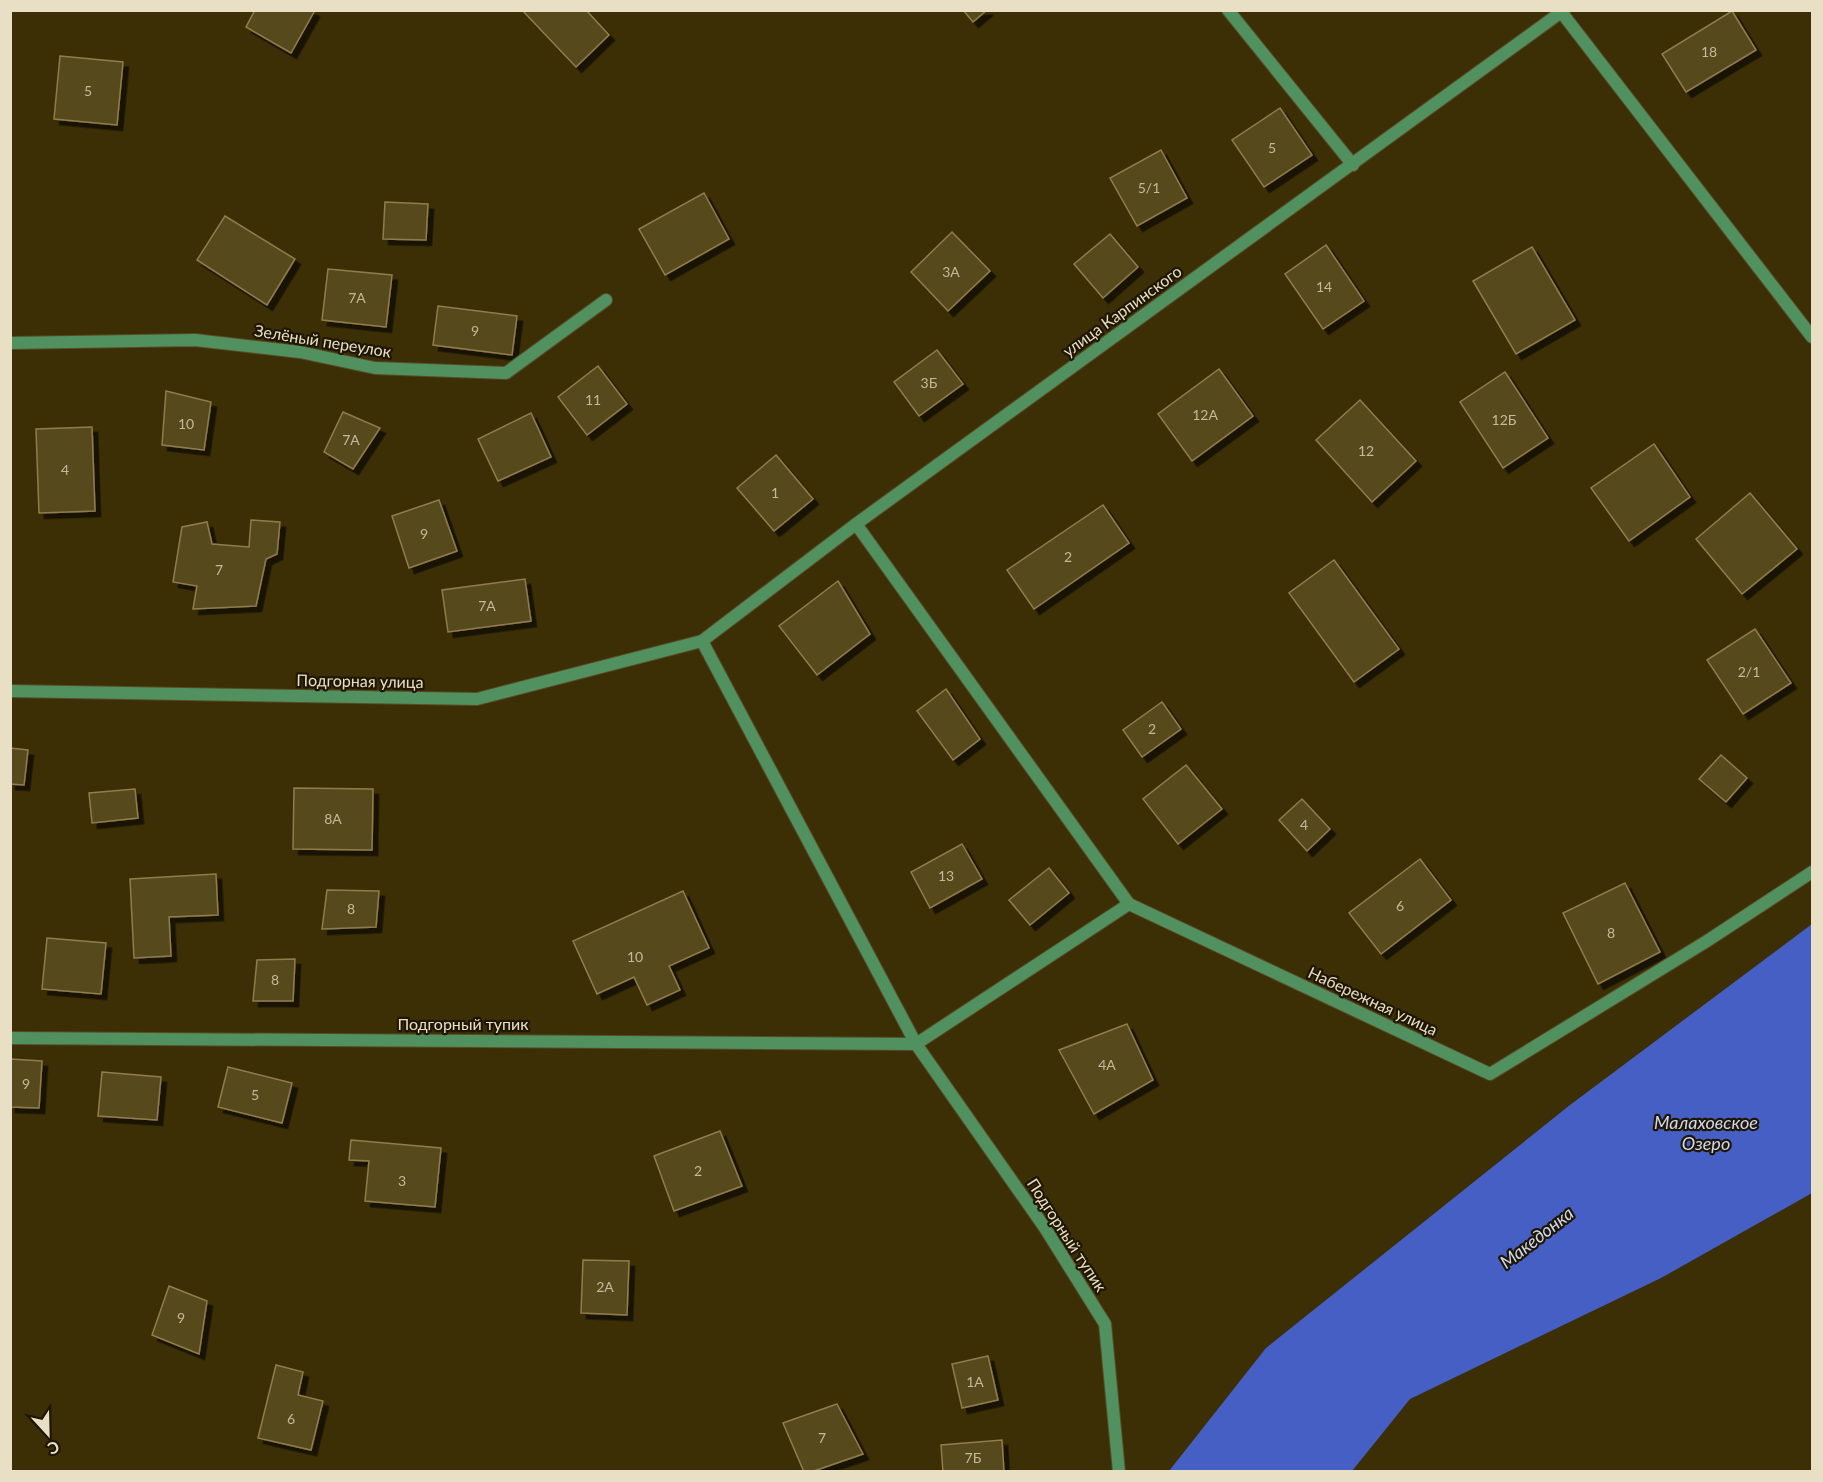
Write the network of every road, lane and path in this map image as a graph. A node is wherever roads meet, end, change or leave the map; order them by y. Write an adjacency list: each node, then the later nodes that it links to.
1 (1228, 10): 3 (street)
2 (1563, 12): 3 (street, улица Карпинского); 5 (street)
3 (1353, 165): 7 (street, улица Карпинского)
4 (606, 300): 6 (street, Зелёный переулок)
5 (1812, 337)
6 (10, 343)
7 (856, 524): 8 (street, улица Карпинского); 11 (street)
8 (702, 641): 9 (street, Подгорная улица); 13 (street, Подгорный тупик)
9 (10, 691)
10 (1812, 872): 11 (street, Набережная улица)
11 (1129, 904): 13 (street)
12 (10, 1038): 13 (street, Подгорный тупик)
13 (916, 1044): 14 (street, Подгорный тупик)
14 (1119, 1472)

